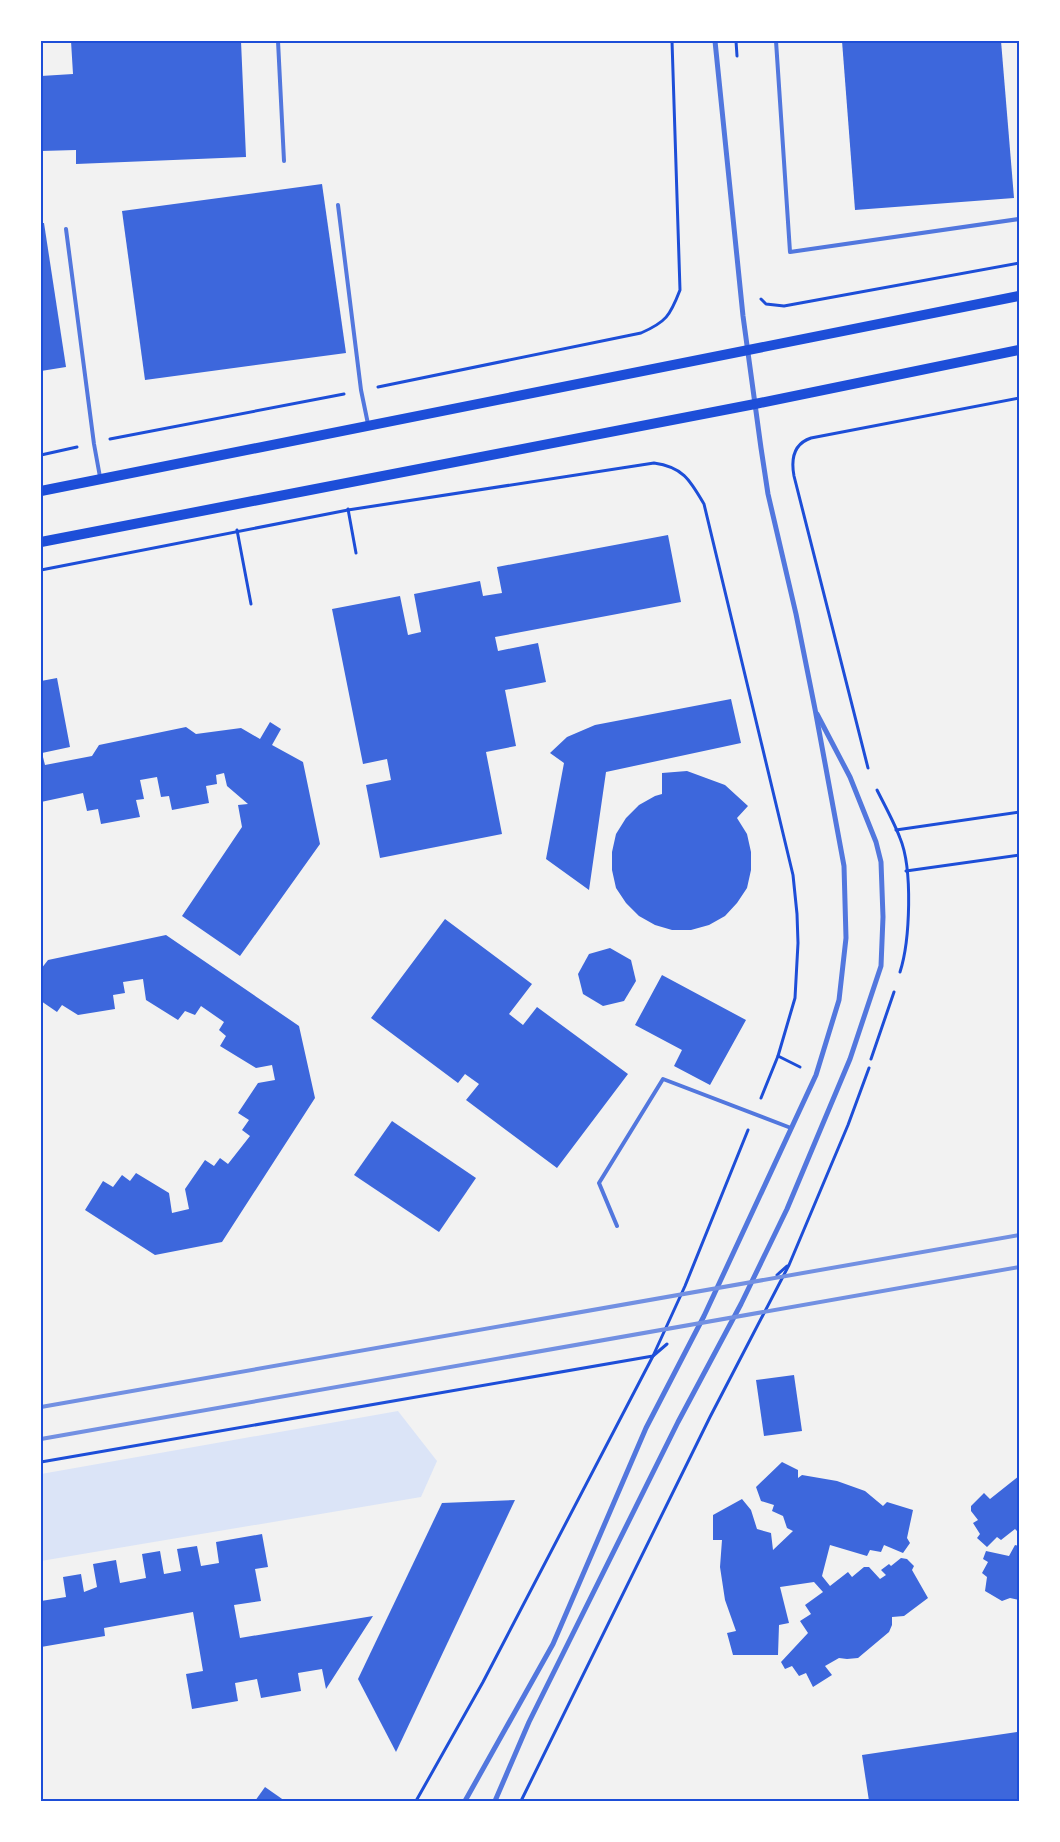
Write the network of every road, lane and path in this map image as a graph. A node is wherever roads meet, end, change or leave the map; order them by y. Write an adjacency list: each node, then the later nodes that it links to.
1 (278, 41): 5 (lane)
2 (672, 41): 12 (path)
3 (715, 41): 14 (street)
4 (776, 41): 7 (lane)
5 (284, 160)
6 (338, 205): 17 (lane)
7 (1019, 219)
8 (66, 229): 19 (lane)
9 (1019, 264): 11 (path)
10 (1019, 296): 14 (main road)
11 (766, 304)
12 (659, 325)
13 (1019, 350): 16 (main road)
14 (748, 351): 16 (street); 17 (main road)
15 (1019, 398): 18 (path)
16 (754, 404): 20 (main road); 29 (street)
17 (368, 426): 19 (main road)
18 (796, 450)
19 (101, 480): 21 (main road)
20 (343, 484): 22 (main road); 23 (path)
21 (41, 491)
22 (232, 505): 24 (path); 25 (main road)
23 (348, 510): 24 (path); 26 (path); 34 (path)
24 (238, 532): 27 (path); 28 (path)
25 (41, 542)
26 (356, 553)
27 (41, 570)
28 (250, 604)
29 (815, 709): 35 (street); 43 (street)
30 (1019, 812): 31 (path)
31 (896, 830)
32 (1019, 854): 33 (path)
33 (906, 870)
34 (778, 1056): 35 (path); 36 (path)
35 (816, 1075): 37 (street)
36 (754, 1114): 37 (lane); 38 (lane); 39 (path)
37 (791, 1128): 42 (street)
38 (617, 1226)
39 (653, 1356): 40 (path); 41 (path)
40 (41, 1462)
41 (416, 1801)
42 (465, 1801)
43 (495, 1801)

